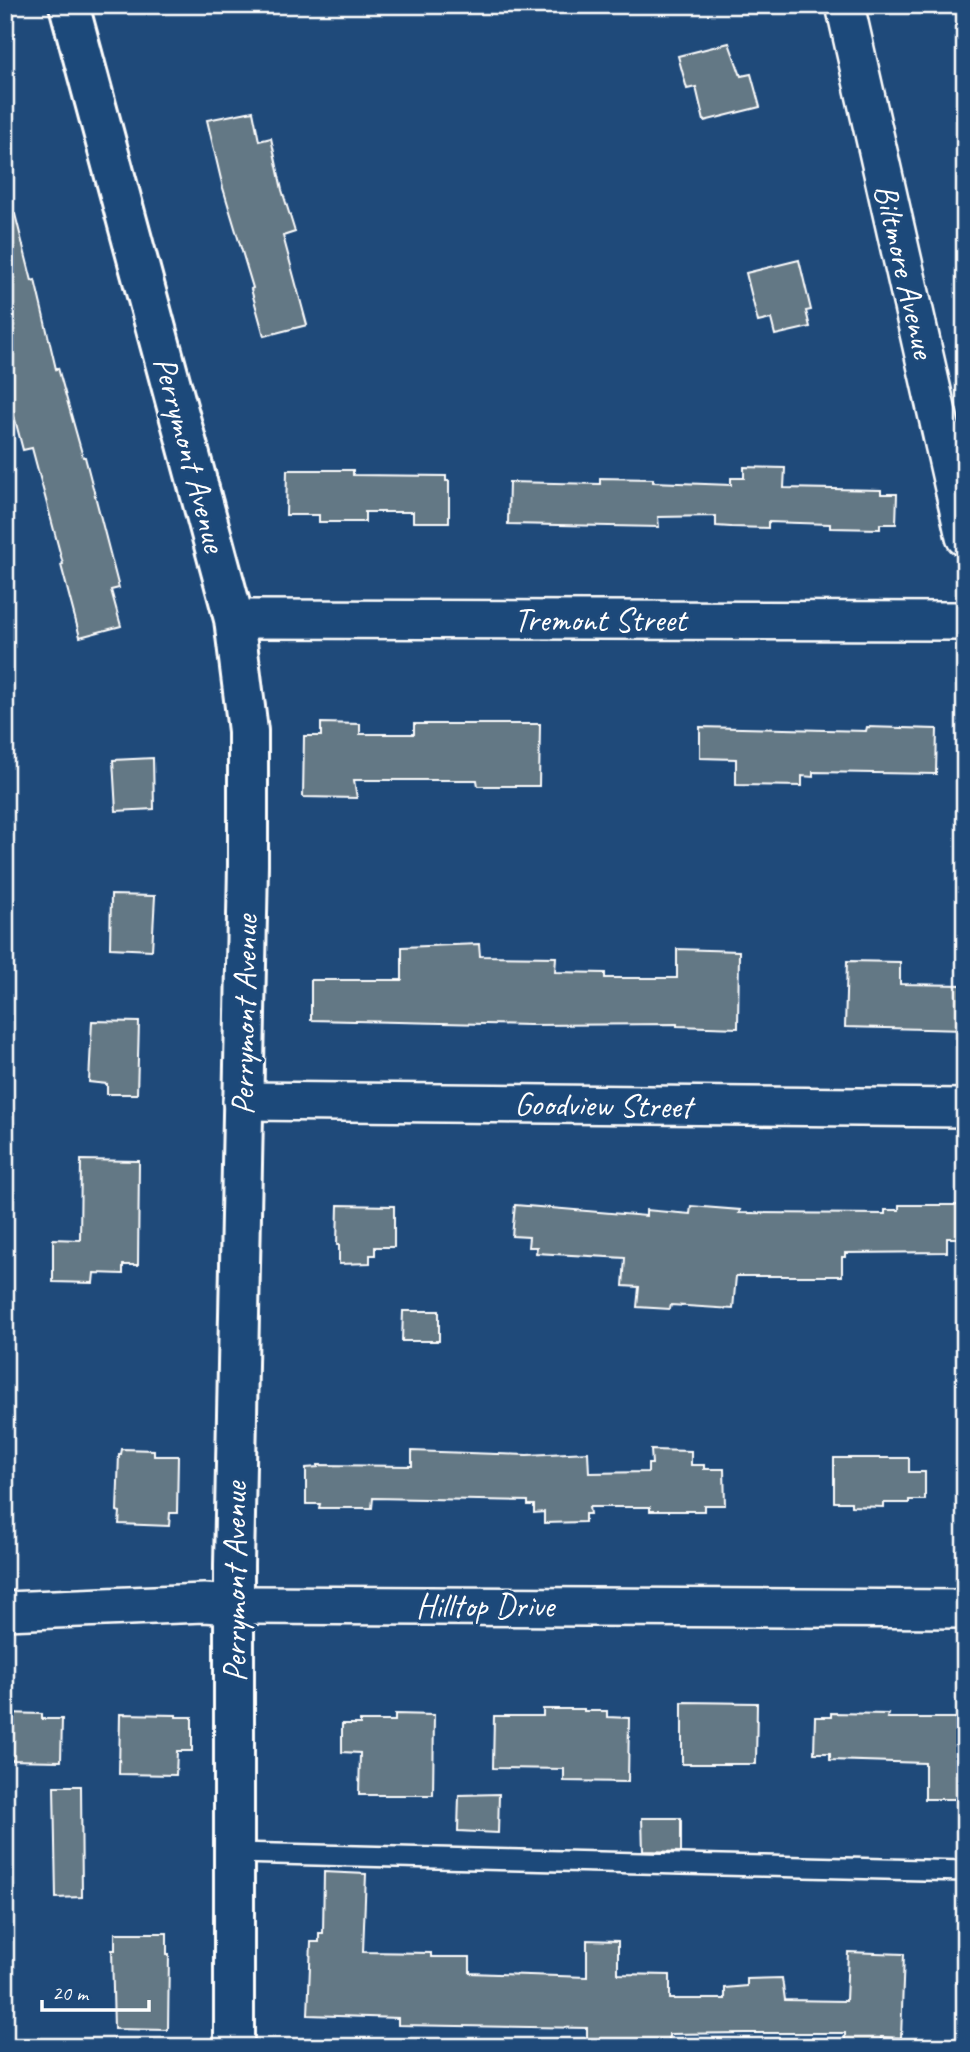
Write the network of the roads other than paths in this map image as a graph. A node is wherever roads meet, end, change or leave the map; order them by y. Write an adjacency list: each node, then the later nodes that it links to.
1 (69, 5): 4 (street, Perrymont Avenue)
2 (845, 5): 3 (street, Biltmore Avenue)
3 (965, 537)
4 (234, 619): 5 (street, Tremont Street); 6 (street, Perrymont Avenue)
5 (965, 621)
6 (242, 1101): 7 (street, Goodview Street); 8 (street, Perrymont Avenue)
7 (965, 1108)
8 (234, 1605): 9 (street, Hilltop Drive); 10 (street, Hilltop Drive); 11 (street, Perrymont Avenue)
9 (965, 1609)
10 (5, 1611)
11 (234, 1853): 12 (lane); 13 (street, Perrymont Avenue)
12 (965, 1871)
13 (234, 2047)

